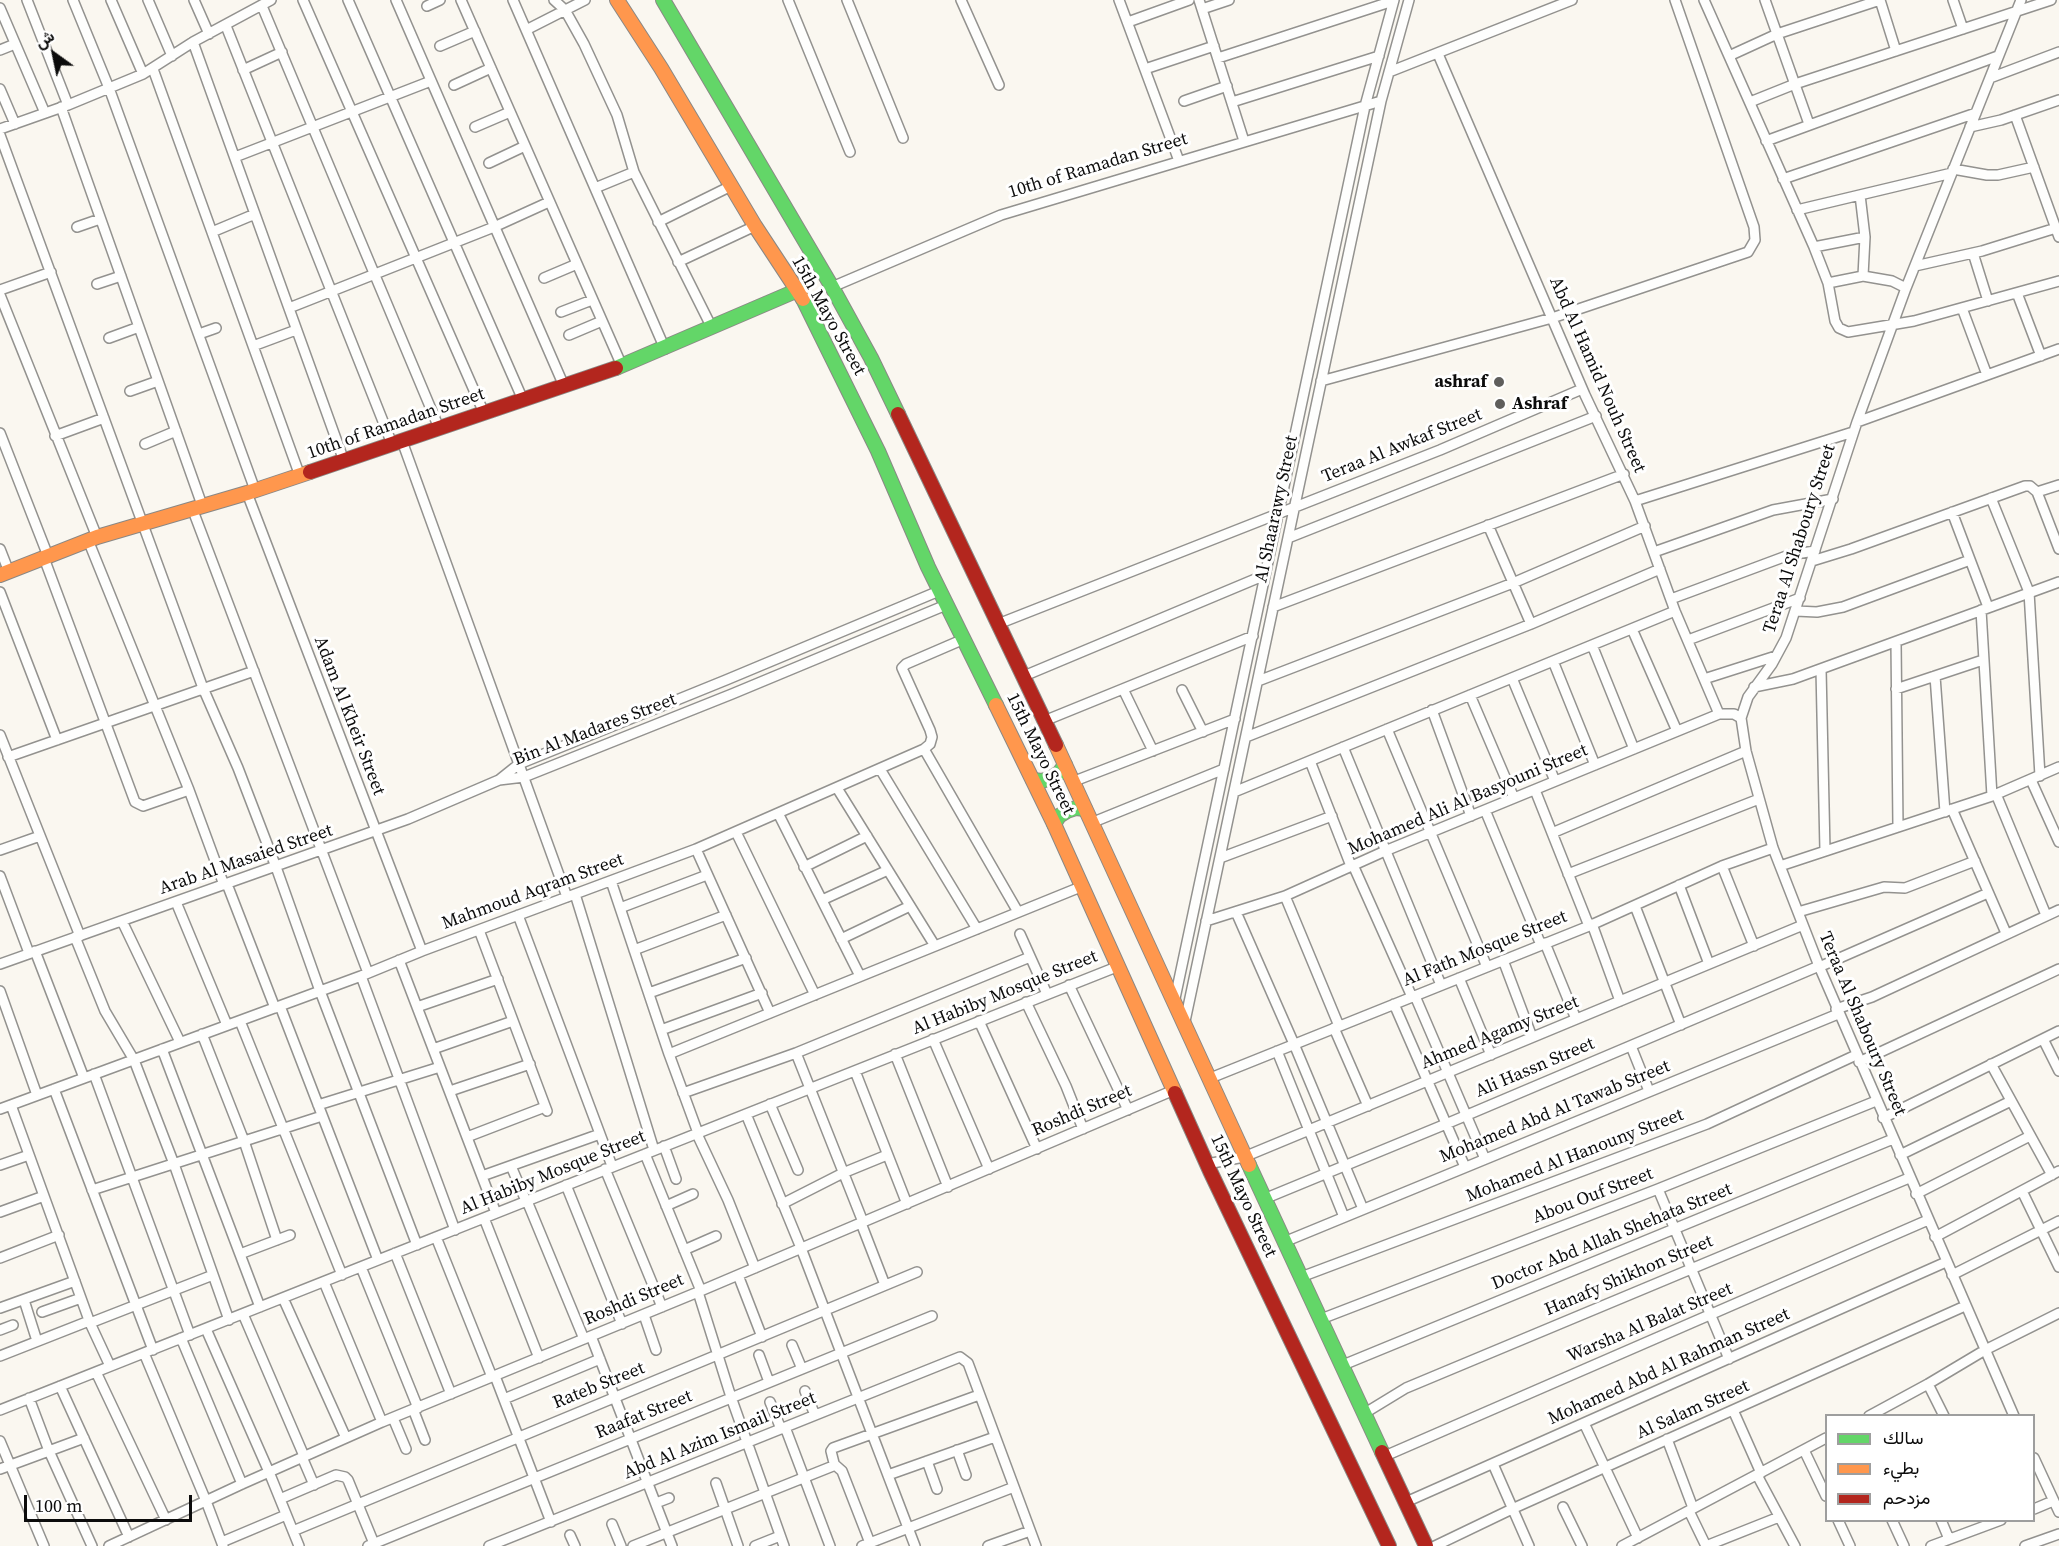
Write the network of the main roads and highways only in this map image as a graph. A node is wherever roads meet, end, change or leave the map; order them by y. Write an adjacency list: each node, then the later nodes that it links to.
1 (617, 0): 3 (main road, 15th Mayo Street)
2 (663, 0): 5 (main road, 15th Mayo Street)
3 (798, 290): 4 (main road, 10th of Ramadan Street); 6 (main road, 15th Mayo Street)
4 (4, 573)
5 (1065, 765): 6 (main road); 7 (main road, 15th Mayo Street)
6 (1033, 780): 8 (main road, 15th Mayo Street)
7 (1085, 809): 8 (main road); 10 (main road, 15th Mayo Street)
8 (1054, 824): 9 (main road, 15th Mayo Street)
9 (1389, 1546)
10 (1426, 1546)

